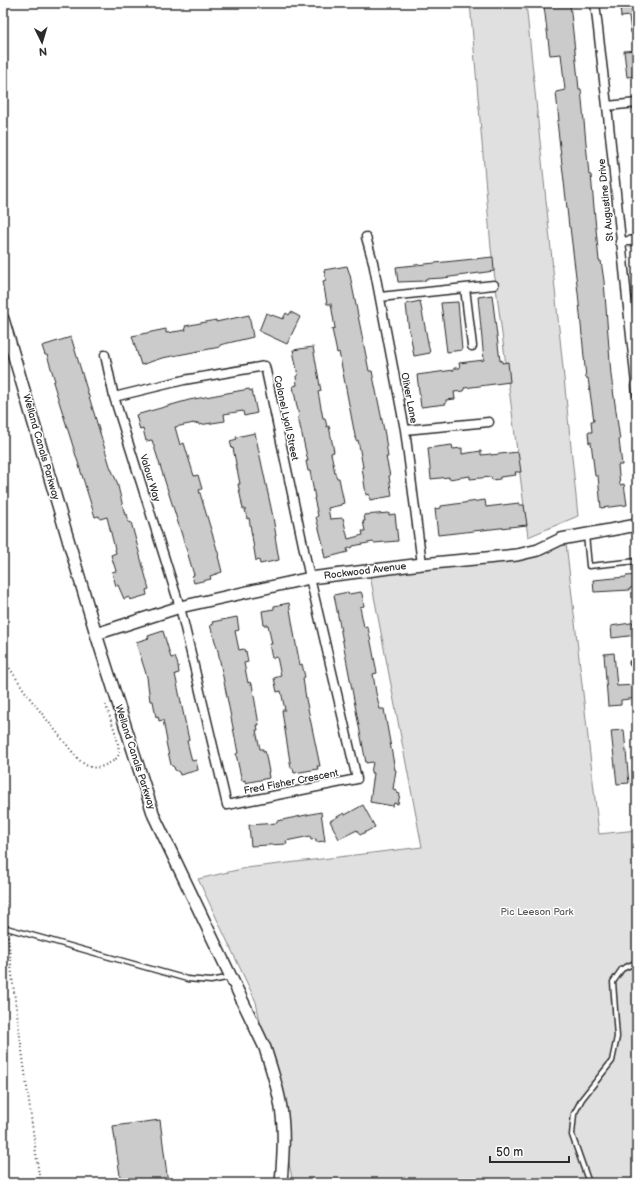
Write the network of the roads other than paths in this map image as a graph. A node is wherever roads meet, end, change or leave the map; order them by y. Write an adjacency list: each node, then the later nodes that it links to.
1 (595, 3): 3 (street, St Augustine Drive)
2 (637, 103): 3 (street)
3 (607, 106): 6 (street, St Augustine Drive)
4 (366, 237): 9 (street, Oliver Lane)
5 (637, 240): 6 (street)
6 (620, 242): 13 (street, St Augustine Drive)
7 (494, 285): 8 (street)
8 (465, 288): 9 (street); 11 (street)
9 (380, 297): 16 (street, Oliver Lane)
10 (3, 319): 23 (main road, Welland Canals Parkway)
11 (472, 346)
12 (105, 355): 14 (street, Valour Way)
13 (637, 394)
14 (114, 397): 21 (street, Colonel Lyall Street); 22 (street, Valour Way)
15 (489, 422): 16 (street)
16 (405, 430): 20 (street, Oliver Lane)
17 (637, 525): 18 (main road, Rockwood Avenue)
18 (586, 534): 19 (lane); 20 (main road, Rockwood Avenue)
19 (637, 561)
20 (422, 564): 21 (main road, Rockwood Avenue)
21 (310, 578): 22 (main road, Rockwood Avenue); 22 (street, Fred Fisher Crescent)
22 (180, 607): 23 (main road, Rockwood Avenue)
23 (96, 634): 26 (main road, Welland Canals Parkway)
24 (5, 927): 26 (lane)
25 (637, 962): 28 (lane)
26 (231, 977): 27 (main road, Welland Canals Parkway)
27 (281, 1183)
28 (589, 1183)

